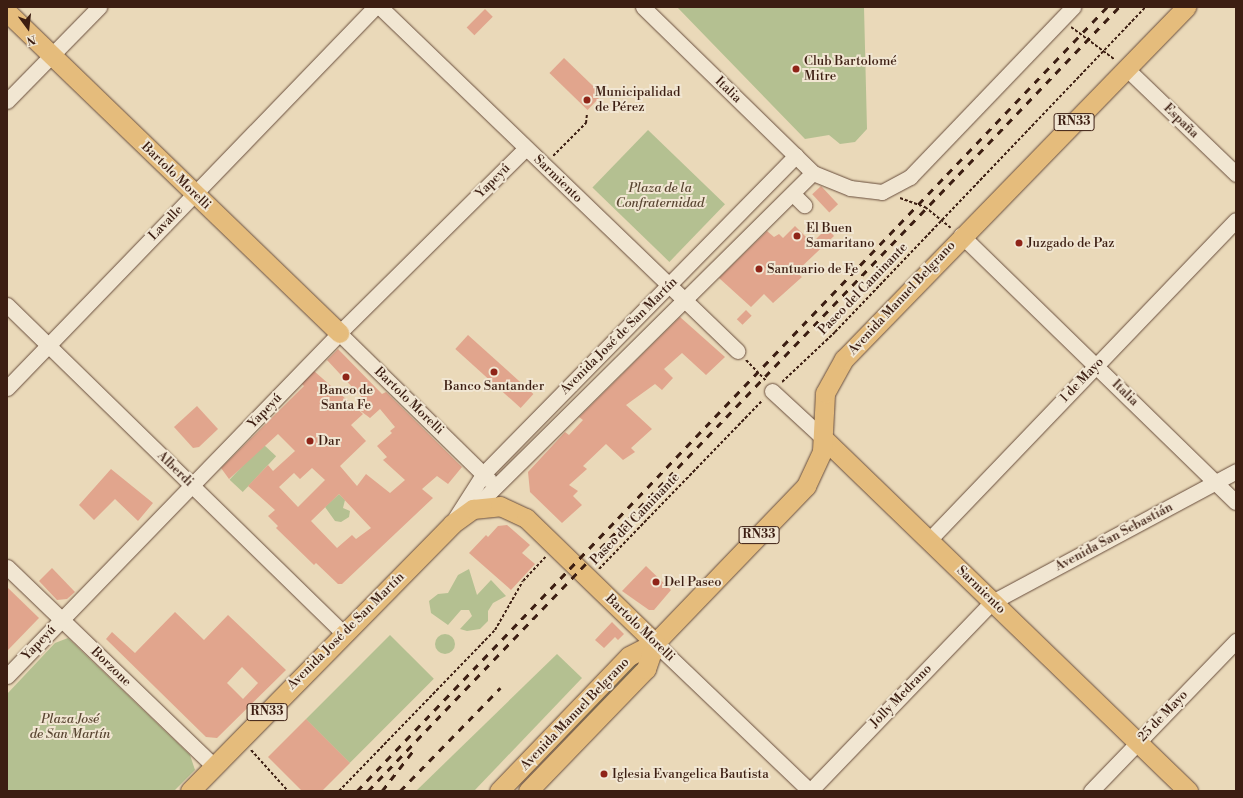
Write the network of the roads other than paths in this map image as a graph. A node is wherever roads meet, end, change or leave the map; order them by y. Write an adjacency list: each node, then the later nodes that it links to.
1 (99, 7): 8 (street)
2 (375, 7): 15 (street, Lavalle)
3 (380, 7): 11 (street, Sarmiento)
4 (643, 7): 12 (street, Italia)
5 (1073, 7): 13 (street)
6 (1186, 7): 9 (main road, Avenida Manuel Belgrano / RN33)
7 (7, 12): 8 (main road, Bartolo Morelli)
8 (52, 55): 10 (street); 15 (main road, Bartolo Morelli)
9 (1126, 68): 14 (street, España); 19 (main road, Avenida Manuel Belgrano / RN33)
10 (7, 101)
11 (526, 148): 20 (street, Sarmiento); 23 (street, Yapeyú)
12 (796, 156): 13 (street, Italia); 20 (street, Avenida José de San Martín)
13 (813, 173): 16 (street, Avenida José de San Martín)
14 (1236, 174)
15 (195, 194): 23 (main road, Bartolo Morelli); 24 (street, Lavalle)
16 (793, 194): 17 (street); 21 (street, Avenida José de San Martín)
17 (804, 205)
18 (1236, 220): 26 (street, 1 de Mayo)
19 (961, 235): 26 (street, Italia); 29 (main road, Avenida Manuel Belgrano / RN33)
20 (669, 287): 21 (street, Sarmiento); 31 (street, Avenida José de San Martín)
21 (686, 302): 25 (street, Sarmiento); 34 (street, Avenida José de San Martín)
22 (7, 305): 24 (street, Alberdi)
23 (339, 333): 31 (street, Bartolo Morelli); 33 (street, Yapeyú)
24 (48, 345): 27 (street, Lavalle); 33 (street, Alberdi)
25 (737, 351)
26 (1096, 365): 32 (street, Italia); 39 (street, 1 de Mayo)
27 (7, 388)
28 (772, 391): 29 (street, Sarmiento)
29 (823, 438): 39 (main road, Sarmiento); 43 (main road, Avenida Manuel Belgrano / RN33)
30 (1236, 471): 32 (street, Avenida San Sebastián)
31 (484, 473): 34 (street, Bartolo Morelli); 38 (street, Avenida José de San Martín)
32 (1216, 482): 35 (street, Italia); 41 (street, Avenida San Sebastián)
33 (193, 486): 42 (street, Yapeyú); 45 (street, Alberdi)
34 (496, 489): 36 (street, Avenida José de San Martín); 37 (street, Bartolo Morelli)
35 (1236, 502)
36 (473, 509): 37 (main road, RN33); 38 (main road, Avenida José de San Martín / RN33)
37 (513, 510): 44 (main road, Bartolo Morelli / RN33)
38 (452, 524): 45 (main road, Avenida José de San Martín / RN33)
39 (929, 540): 41 (main road, Sarmiento)
40 (7, 567): 42 (street, Borzone)
41 (992, 602): 49 (main road, Sarmiento); 55 (street, Jolly Medrano)
42 (62, 620): 48 (street, Yapeyú); 50 (street, Borzone)
43 (676, 621): 44 (main road, RN33); 47 (main road, Avenida Manuel Belgrano)
44 (634, 622): 47 (main road, Bartolo Morelli)
45 (343, 633): 50 (main road, Avenida José de San Martín / RN33)
46 (1236, 641): 49 (street, 25 de Mayo)
47 (655, 643): 51 (main road, Avenida Manuel Belgrano); 54 (main road, Avenida Manuel Belgrano); 55 (street, Bartolo Morelli)
48 (7, 676)
49 (1138, 742): 56 (street, 25 de Mayo); 57 (main road, Sarmiento)
50 (214, 766): 52 (main road, Avenida José de San Martín / RN33)
51 (513, 777): 53 (main road, Avenida Manuel Belgrano); 54 (street)
52 (190, 791)
53 (499, 791)
54 (527, 791)
55 (810, 791)
56 (1091, 791)
57 (1188, 791)

